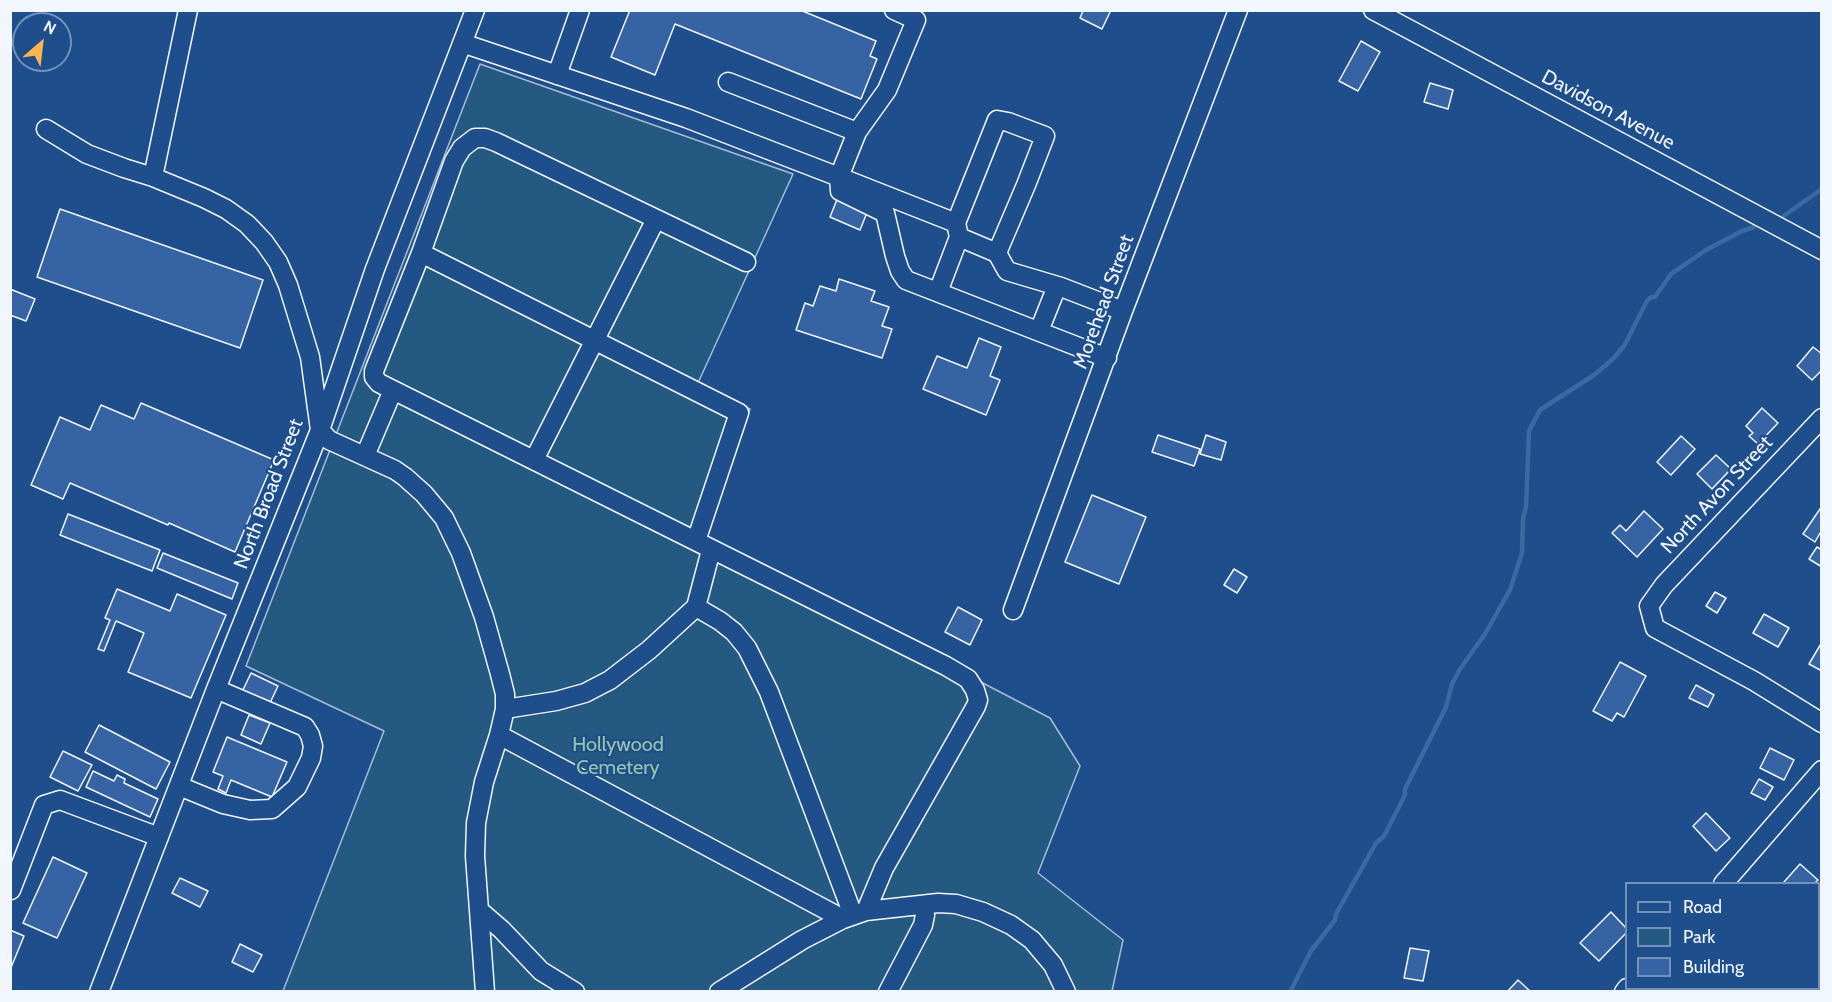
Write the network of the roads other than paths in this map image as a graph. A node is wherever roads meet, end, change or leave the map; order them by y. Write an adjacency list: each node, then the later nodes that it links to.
1 (188, 10): 12 (street)
2 (475, 10): 7 (street, North Broad Street)
3 (580, 10): 8 (street)
4 (894, 10): 11 (street)
5 (1238, 10): 22 (street, Morehead Street)
6 (1373, 10): 16 (street, Davidson Avenue)
7 (462, 43): 8 (street); 28 (street, North Broad Street)
8 (557, 75): 13 (street)
9 (728, 82): 11 (street)
10 (46, 129): 12 (street)
11 (856, 132): 13 (street)
12 (153, 177): 28 (street)
13 (839, 177): 15 (street); 21 (street)
14 (656, 219): 17 (street); 19 (street); 24 (street)
15 (957, 230): 18 (street); 18 (street); 21 (street)
16 (1821, 250)
17 (421, 253): 24 (street); 26 (street)
18 (997, 253): 20 (street)
19 (746, 262)
20 (1057, 286): 22 (street); 23 (street)
21 (938, 292): 23 (street)
22 (1124, 311): 25 (street, Morehead Street)
23 (1039, 331): 25 (street)
24 (595, 341): 30 (street); 31 (street)
25 (1107, 358): 33 (street, Morehead Street)
26 (393, 390): 29 (street); 30 (street)
27 (1821, 417): 36 (street, North Avon Street)
28 (320, 430): 29 (street); 34 (street, North Broad Street)
29 (365, 456): 35 (street)
30 (534, 460): 31 (street)
31 (704, 545): 32 (street); 45 (street)
32 (696, 608): 35 (street); 45 (street)
33 (1013, 610)
34 (216, 689): 39 (street, North Broad Street); 39 (street)
35 (505, 709): 37 (street)
36 (1821, 723)
37 (499, 735): 44 (street); 45 (street)
38 (1821, 770): 41 (street)
39 (179, 786): 40 (street, North Broad Street)
40 (159, 837): 42 (street); 46 (street, North Broad Street)
41 (1725, 882)
42 (11, 890)
43 (924, 905): 45 (street); 50 (street); 51 (street)
44 (480, 911): 47 (street); 48 (street)
45 (854, 915): 49 (street)
46 (99, 992)
47 (485, 992)
48 (575, 992)
49 (719, 992)
50 (888, 992)
51 (1066, 992)

